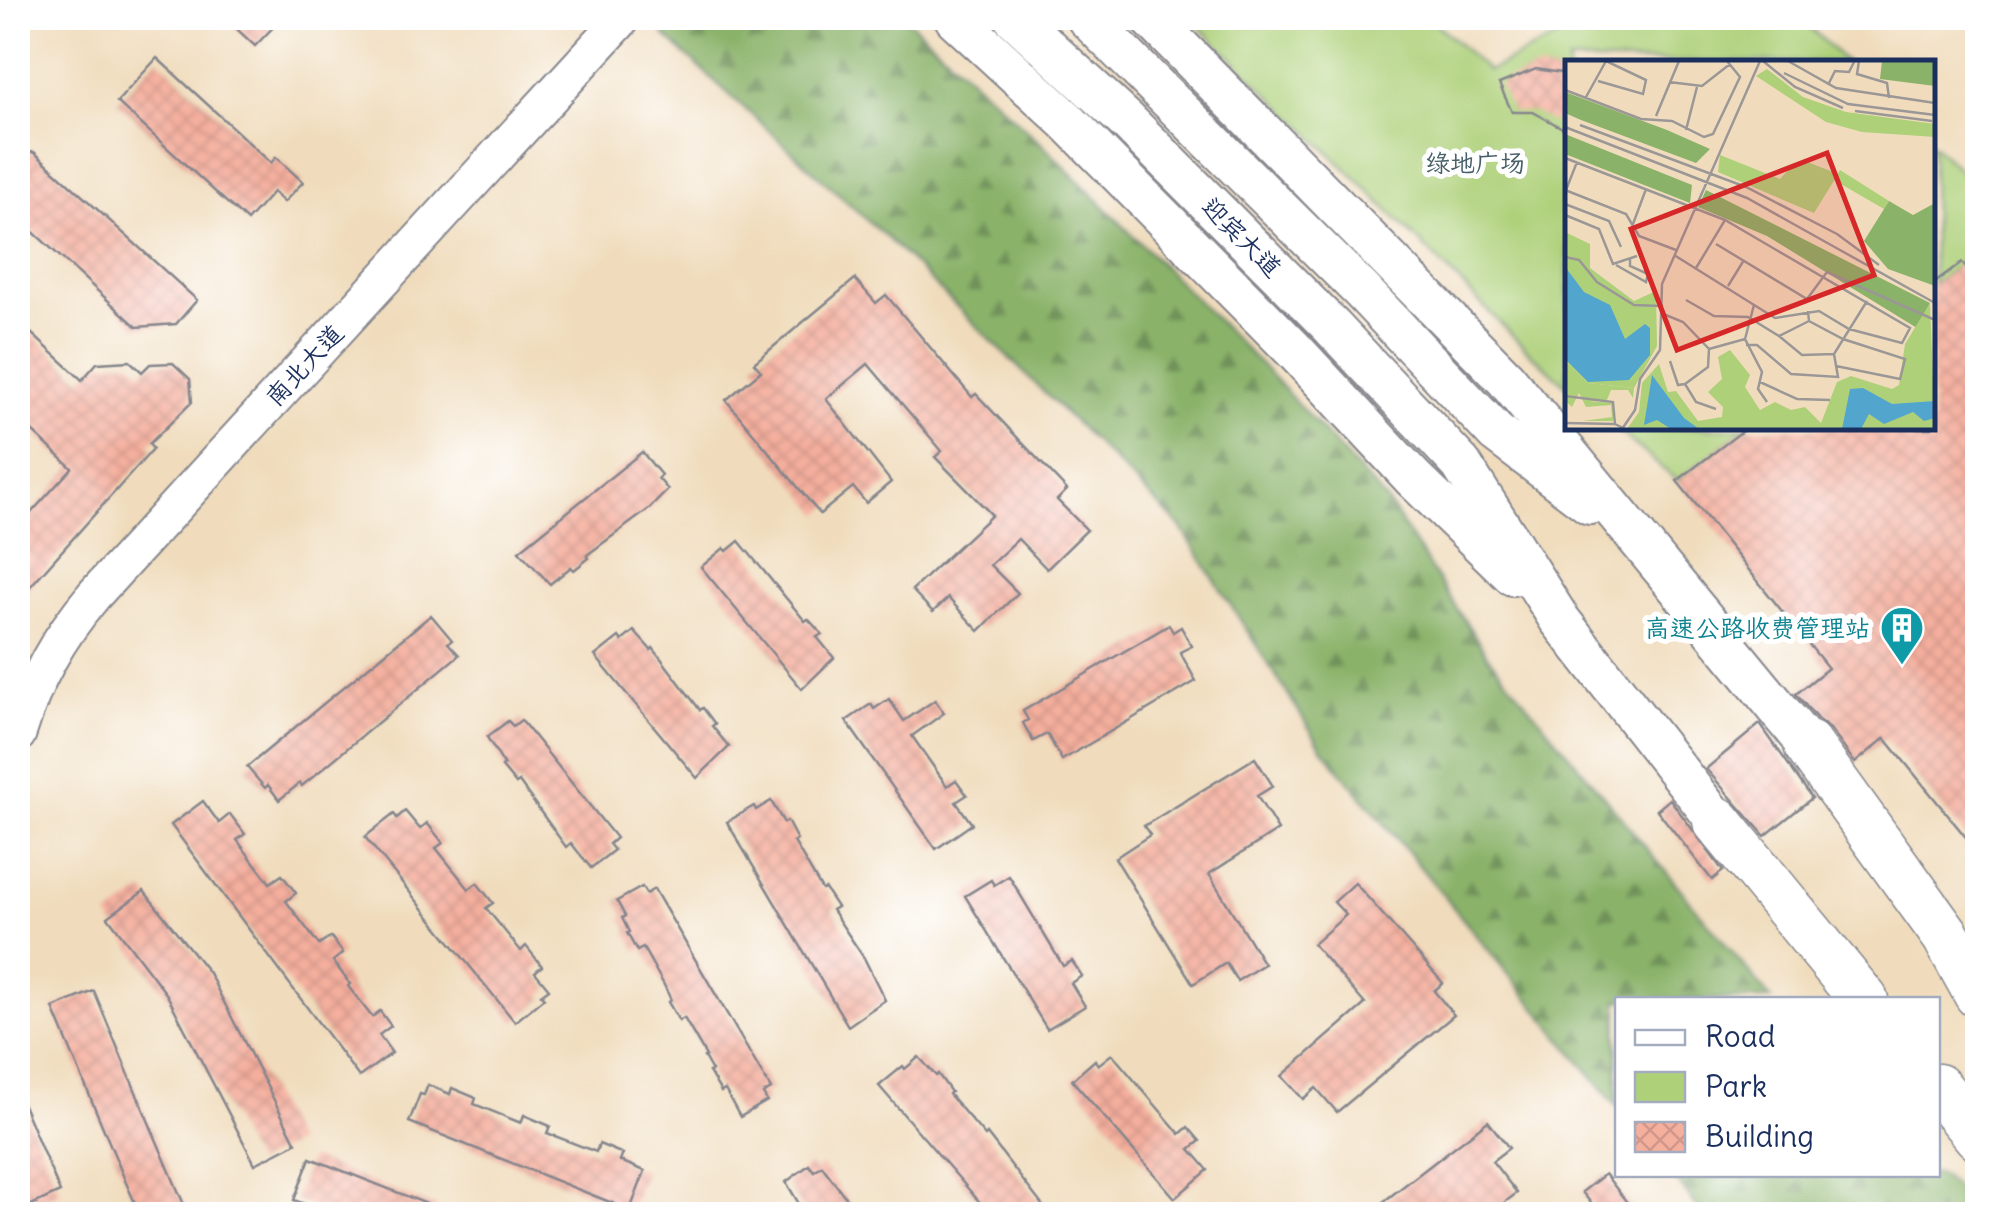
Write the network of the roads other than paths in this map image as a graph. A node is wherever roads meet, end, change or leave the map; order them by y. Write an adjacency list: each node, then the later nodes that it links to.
1 (623, 18): 8 (street, 南北大道)
2 (955, 18): 7 (main road)
3 (1015, 18): 7 (main road, 迎宾大道)
4 (1087, 18): 6 (main road, 迎宾大道)
5 (1150, 18): 6 (main road)
6 (1646, 547): 9 (main road)
7 (1559, 619): 10 (main road)
8 (18, 734)
9 (1808, 745): 11 (highway)
10 (1716, 821): 12 (highway)
11 (1978, 994)
12 (1862, 997)
13 (1940, 1090): 14 (highway)
14 (1978, 1136)

